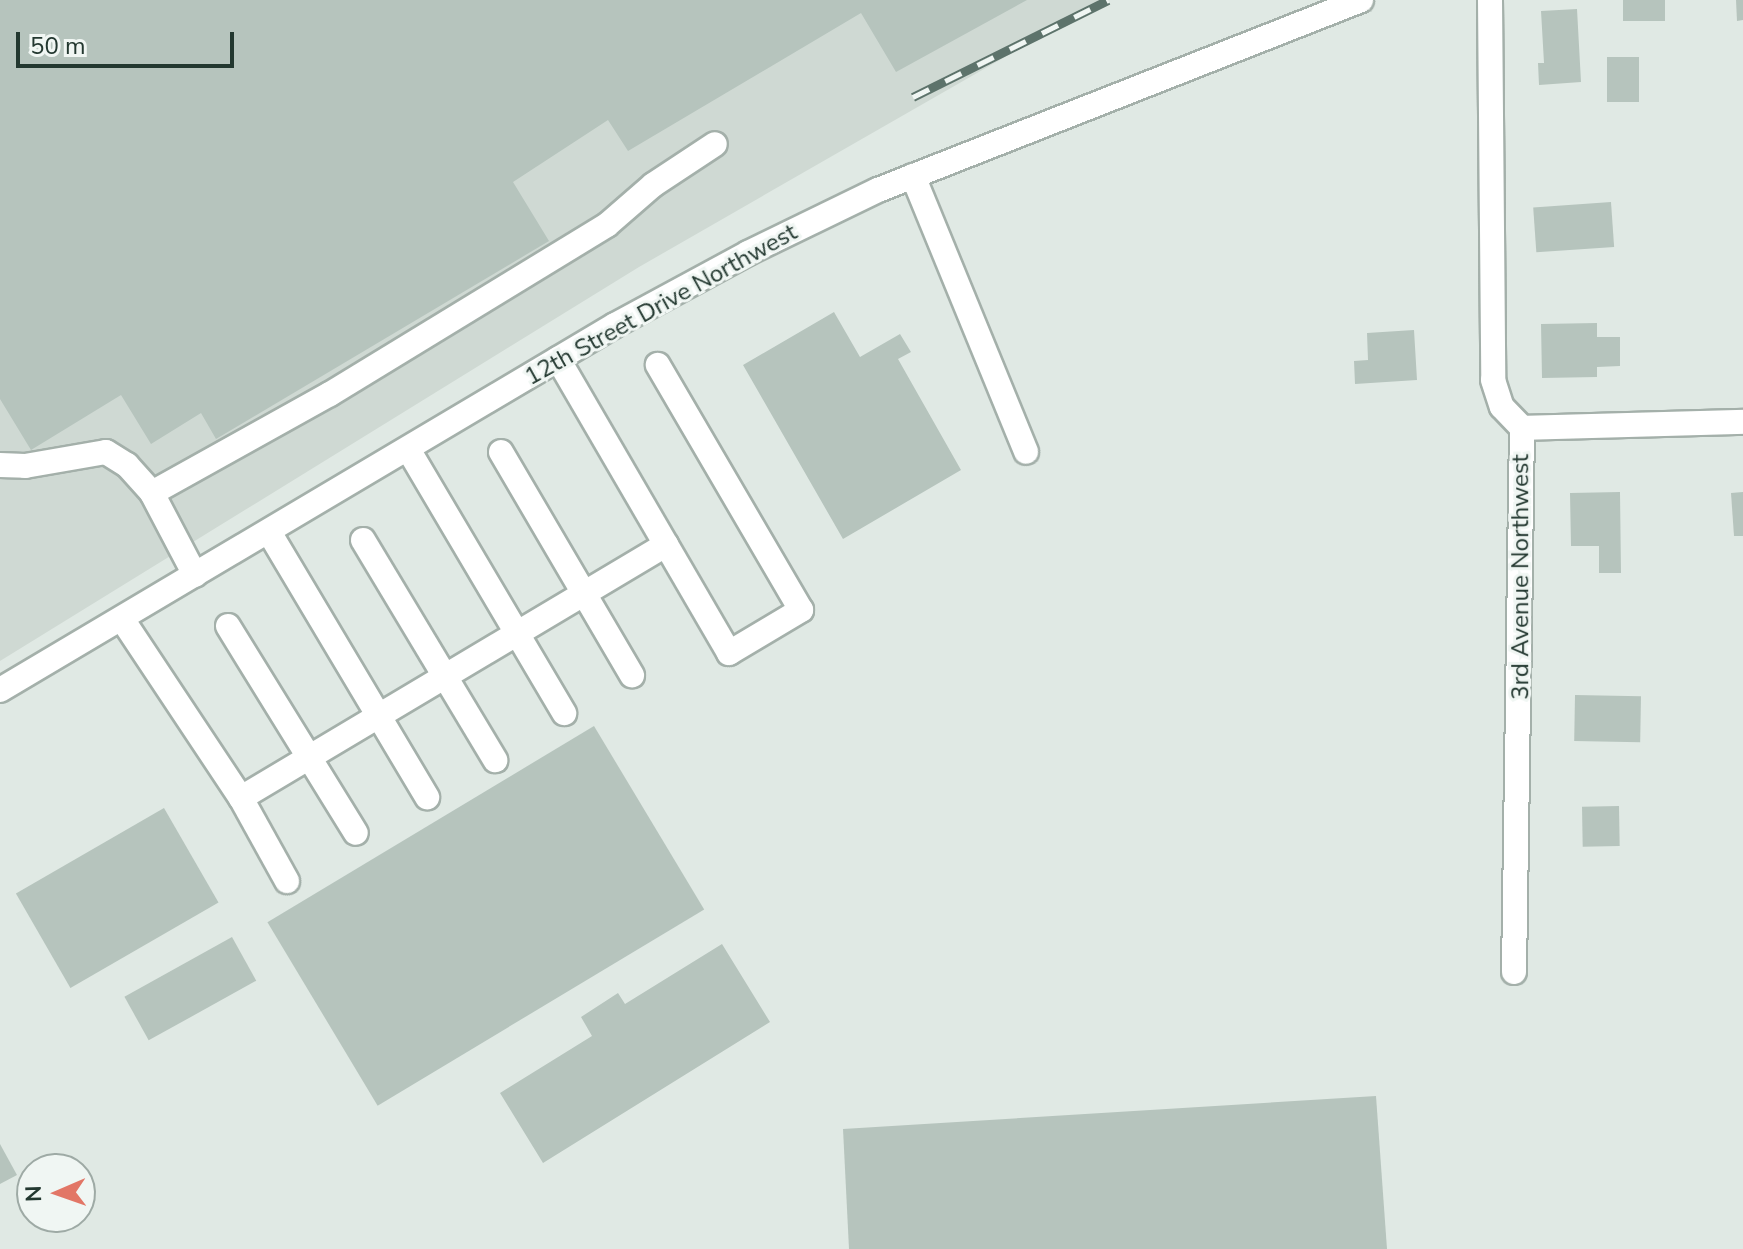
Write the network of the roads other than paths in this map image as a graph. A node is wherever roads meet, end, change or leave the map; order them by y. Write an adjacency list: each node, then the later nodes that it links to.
1 (1361, 0): 4 (street, 12th Street Drive Northwest)
2 (1490, 0): 8 (street, 3rd Avenue Northwest)
3 (715, 144): 13 (street)
4 (913, 176): 5 (street, 12th Street Drive Northwest); 11 (street)
5 (558, 359): 9 (street, 12th Street Drive Northwest); 16 (street)
6 (658, 365): 16 (street)
7 (1743, 422): 8 (street)
8 (1522, 428): 33 (street, 3rd Avenue Northwest)
9 (408, 449): 14 (street, 12th Street Drive Northwest); 21 (street)
10 (501, 452): 18 (street)
11 (1026, 452)
12 (0, 465): 13 (street)
13 (152, 493): 17 (street)
14 (269, 532): 17 (street, 12th Street Drive Northwest); 26 (street)
15 (363, 540): 23 (street)
16 (666, 545): 18 (street)
17 (195, 575): 19 (street, 12th Street Drive Northwest)
18 (584, 593): 21 (street); 22 (street)
19 (122, 619): 24 (street, 12th Street Drive Northwest); 30 (street)
20 (228, 626): 27 (street)
21 (515, 635): 23 (street); 25 (street)
22 (632, 675)
23 (445, 676): 26 (street); 28 (street)
24 (0, 690)
25 (564, 713)
26 (376, 717): 27 (street); 29 (street)
27 (311, 756): 30 (street); 31 (street)
28 (495, 760)
29 (427, 797)
30 (241, 798): 32 (street)
31 (356, 833)
32 (287, 881)
33 (1514, 972)

